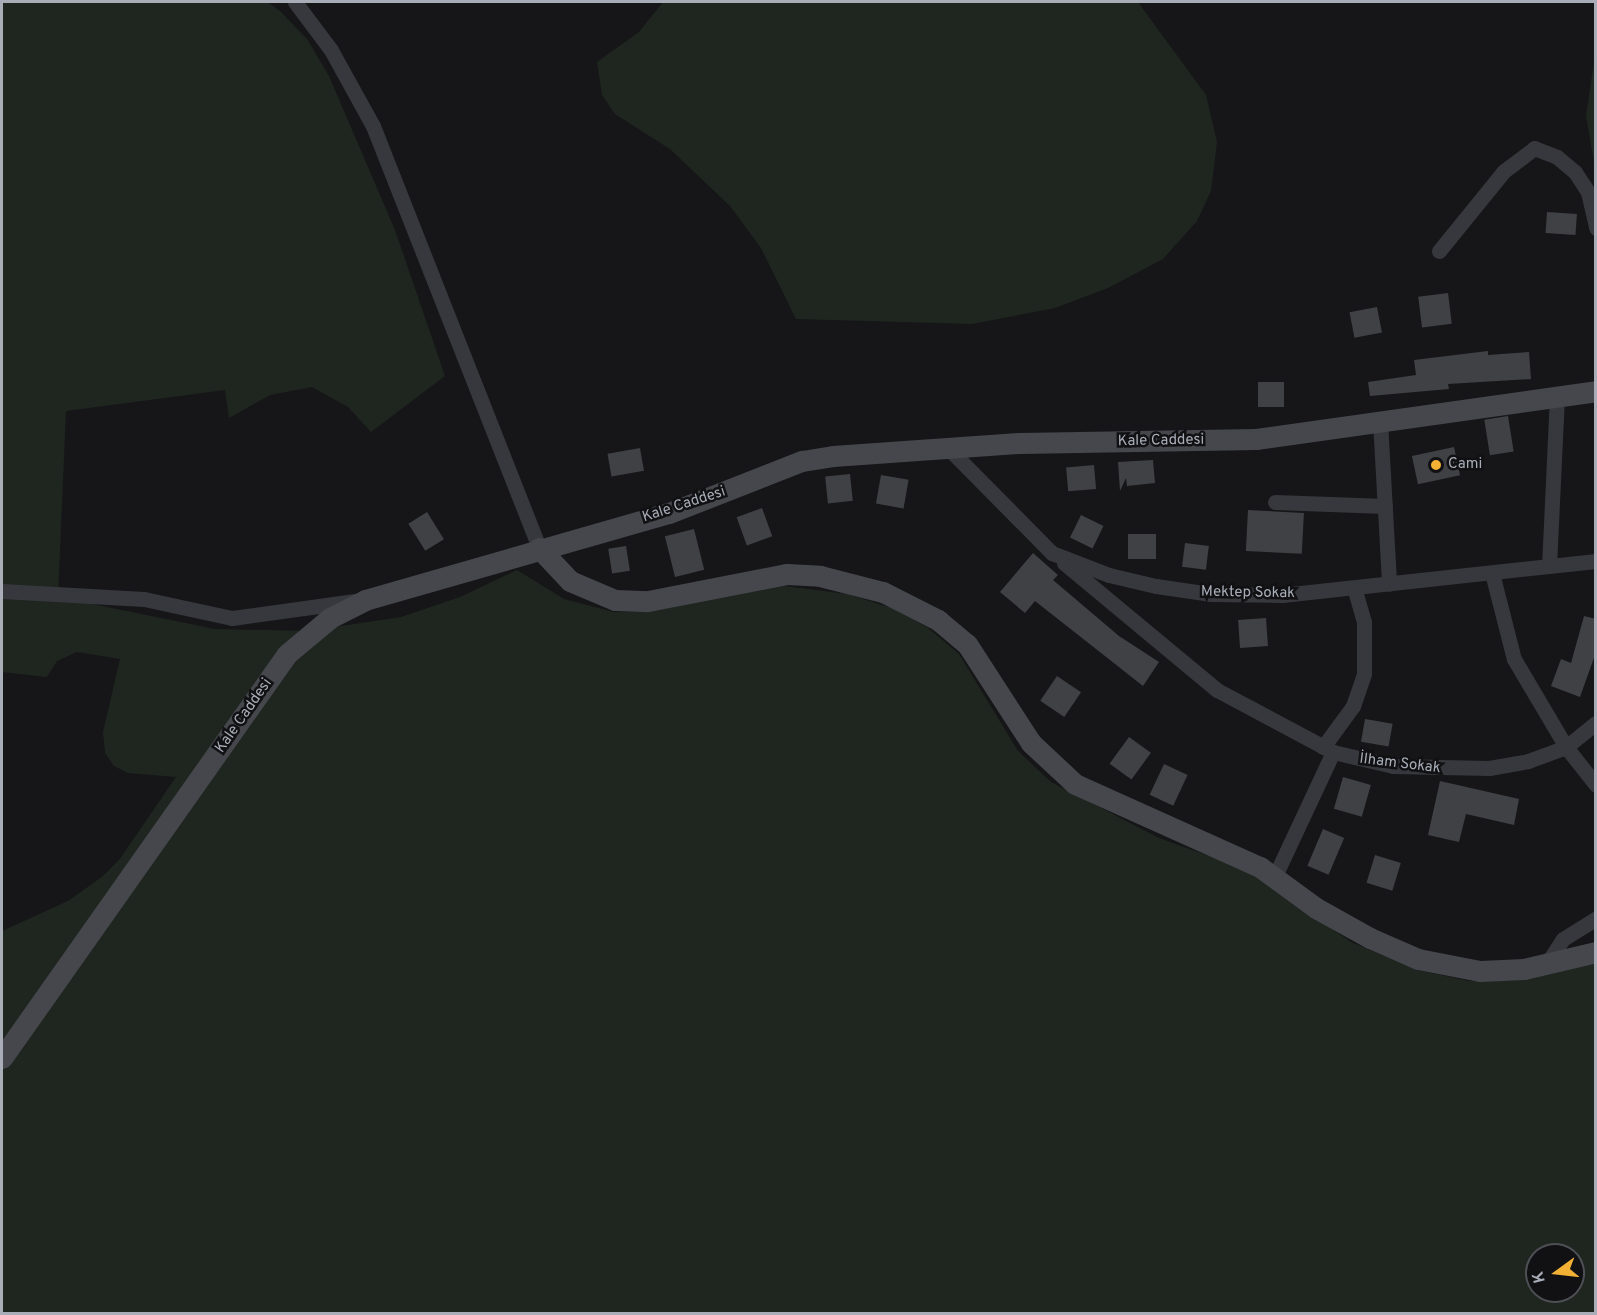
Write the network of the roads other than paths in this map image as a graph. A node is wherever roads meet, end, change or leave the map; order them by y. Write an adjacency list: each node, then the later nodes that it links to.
1 (295, 2): 10 (street)
2 (1596, 228): 3 (street)
3 (1439, 251)
4 (1596, 391): 5 (street, Kale Caddesi)
5 (1557, 396): 6 (street, Kale Caddesi); 13 (street)
6 (1380, 421): 7 (street, Kale Caddesi); 9 (street)
7 (948, 448): 10 (street, Kale Caddesi); 11 (street, Mektep Sokak)
8 (1275, 502): 9 (street)
9 (1385, 506): 15 (street)
10 (539, 548): 18 (street, Kale Caddesi); 23 (street)
11 (1052, 553): 16 (street, Mektep Sokak); 21 (street, İlham Sokak)
12 (1596, 561): 13 (street, Mektep Sokak)
13 (1549, 566): 14 (street, Mektep Sokak)
14 (1492, 573): 15 (street, Mektep Sokak); 20 (street)
15 (1389, 584): 16 (street, Mektep Sokak)
16 (1354, 588): 21 (street)
17 (2, 591): 18 (street)
18 (366, 600): 27 (street, Kale Caddesi)
19 (1596, 723): 20 (street, İlham Sokak)
20 (1566, 747): 21 (street, İlham Sokak); 22 (street)
21 (1328, 749): 23 (street)
22 (1596, 785)
23 (1274, 878): 26 (street)
24 (1596, 918): 26 (street)
25 (1596, 952): 26 (street)
26 (1546, 965)
27 (2, 1058)

